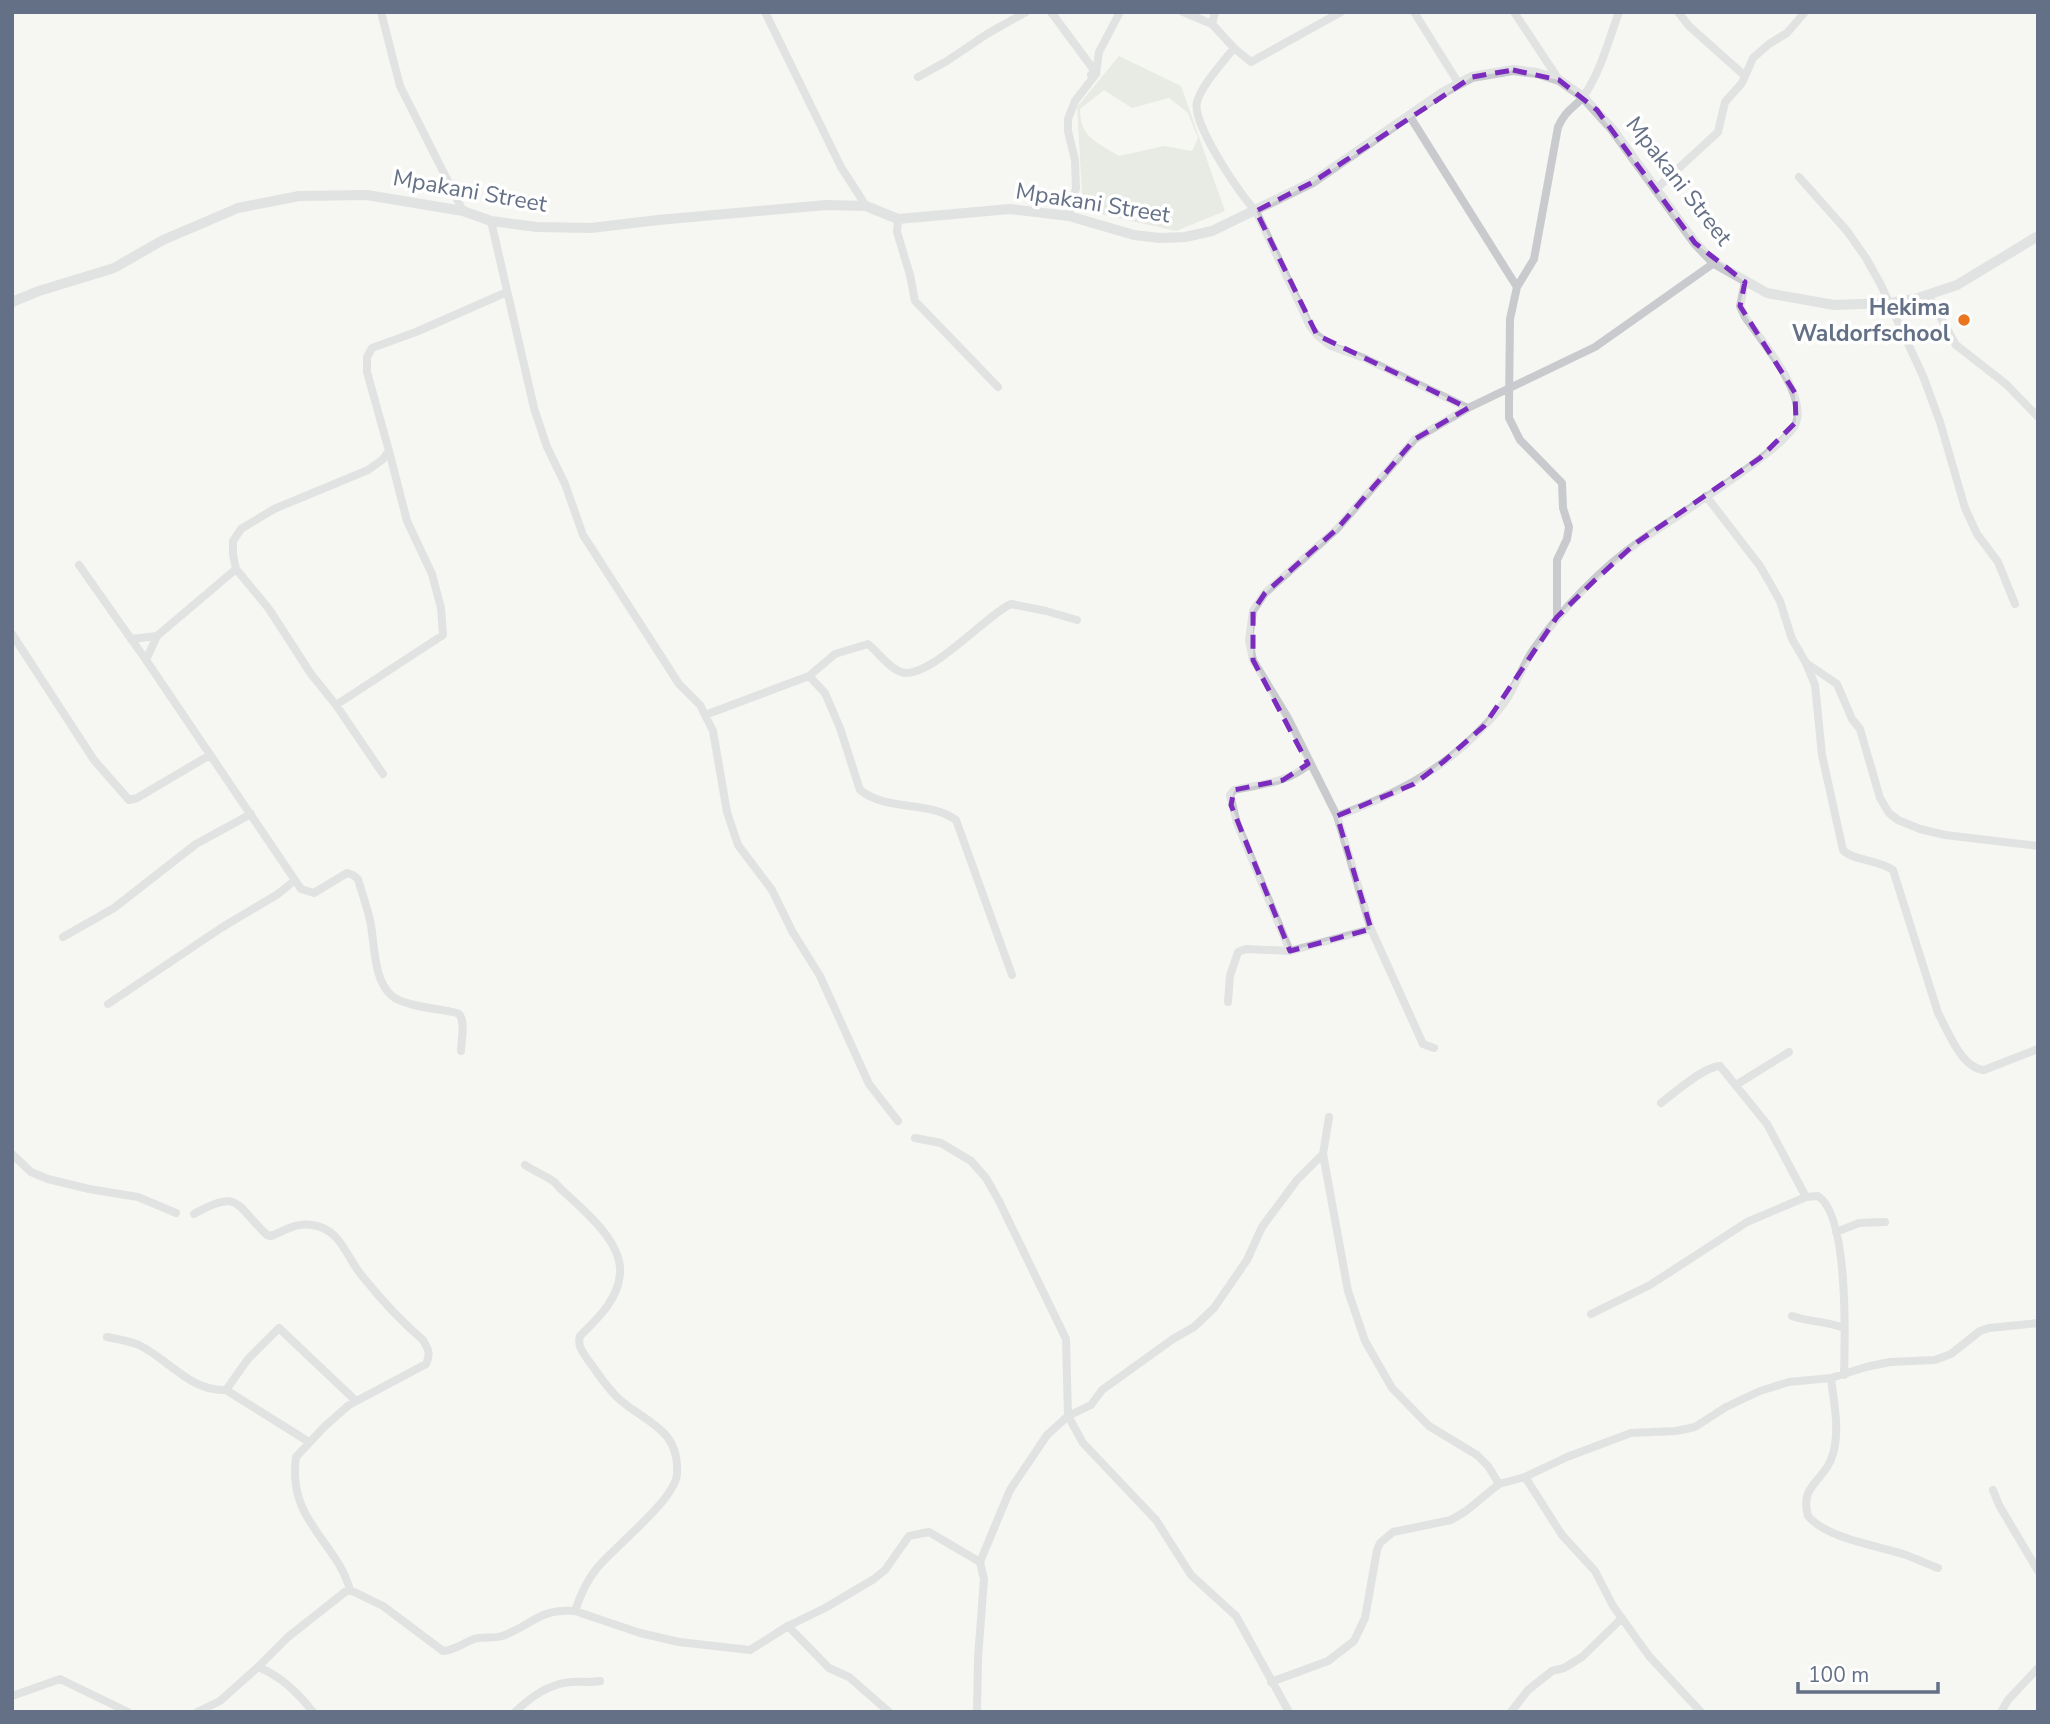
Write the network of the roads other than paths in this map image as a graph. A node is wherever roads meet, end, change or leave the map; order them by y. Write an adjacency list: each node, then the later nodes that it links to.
1 (381, 12): 26 (street)
2 (765, 12): 25 (street)
3 (1026, 12): 17 (street)
4 (1051, 12): 22 (street)
5 (1120, 12): 28 (street)
6 (1183, 12): 14 (street)
7 (1215, 12): 14 (street)
8 (1341, 12): 15 (street)
9 (1414, 12): 19 (street)
10 (1514, 12): 18 (street)
11 (1619, 12): 20 (street)
12 (1678, 12): 16 (street)
13 (1805, 12): 16 (street)
14 (1212, 24): 15 (street)
15 (1234, 48): 27 (street)
16 (1745, 76): 24 (street)
17 (918, 77)
18 (1559, 80): 19 (street, Mpakani Street); 20 (street, Mpakani Street)
19 (1459, 84): 21 (street, Mpakani Street)
20 (1583, 97): 24 (street, Mpakani Street); 34 (street)
21 (1409, 115): 27 (street, Mpakani Street); 34 (street)
22 (1064, 122)
23 (1799, 177): 38 (street)
24 (1655, 190): 32 (street, Mpakani Street)
25 (866, 206): 29 (street, Mpakani Street); 30 (street, Mpakani Street)
26 (463, 211): 30 (street, Mpakani Street); 37 (street, Mpakani Street)
27 (1256, 211): 28 (street, Mpakani Street); 41 (street)
28 (1069, 216): 29 (street, Mpakani Street)
29 (898, 219): 39 (street)
30 (491, 221): 35 (street)
31 (2038, 236): 36 (street, Mpakani Street)
32 (1714, 263): 33 (street, Mpakani Street); 40 (street)
33 (1745, 282): 38 (street, Mpakani Street); 44 (street)
34 (1517, 287): 40 (street)
35 (507, 292): 43 (street); 57 (street)
36 (1928, 295): 38 (street, Mpakani Street); 42 (street)
37 (12, 302)
38 (1889, 303): 47 (street)
39 (998, 387)
40 (1510, 387): 41 (street); 48 (street)
41 (1468, 408): 59 (street)
42 (2038, 417)
43 (388, 451): 46 (street); 56 (street)
44 (1706, 496): 48 (street); 54 (street)
45 (79, 565): 52 (street)
46 (236, 569): 51 (street); 56 (street)
47 (2015, 604)
48 (1558, 617): 62 (street)
49 (1077, 620): 55 (street)
50 (12, 634): 58 (street)
51 (157, 636): 52 (street); 53 (street)
52 (131, 639): 53 (street)
53 (146, 660): 58 (street)
54 (1806, 663): 63 (street); 72 (street)
55 (808, 676): 57 (street); 68 (street)
56 (337, 705): 60 (street)
57 (705, 715): 78 (street)
58 (210, 755): 61 (street)
59 (1309, 764): 62 (street); 67 (street)
60 (383, 774)
61 (251, 814): 64 (street); 66 (street)
62 (1337, 816): 65 (street)
63 (2038, 846)
64 (295, 880): 70 (street); 73 (street)
65 (1371, 929): 67 (street); 71 (street)
66 (63, 937)
67 (1290, 951): 69 (street)
68 (1012, 975)
69 (1228, 1002)
70 (108, 1004)
71 (1434, 1048)
72 (2038, 1049)
73 (461, 1051)
74 (1789, 1052): 75 (street)
75 (1736, 1085): 76 (street); 83 (street)
76 (1661, 1103)
77 (1329, 1117): 81 (street)
78 (898, 1121)
79 (915, 1138): 97 (street)
80 (12, 1154): 84 (street)
81 (1323, 1154): 97 (street); 100 (street)
82 (525, 1165): 106 (street)
83 (1806, 1197): 87 (street); 88 (street)
84 (176, 1213)
85 (194, 1214): 96 (street)
86 (1885, 1222): 87 (street)
87 (1836, 1232): 91 (street)
88 (1591, 1314)
89 (1792, 1316): 91 (street)
90 (2038, 1323): 93 (street)
91 (1844, 1328): 93 (street)
92 (107, 1337): 95 (street)
93 (1844, 1374): 94 (street)
94 (1831, 1378): 99 (street); 103 (street)
95 (226, 1390): 96 (street); 98 (street)
96 (356, 1401): 98 (street)
97 (1068, 1416): 102 (street); 112 (street)
98 (309, 1442): 105 (street)
99 (1525, 1477): 100 (street); 107 (street)
100 (1499, 1484): 112 (street)
101 (1993, 1490): 104 (street)
102 (980, 1562): 108 (street); 119 (street)
103 (1938, 1568)
104 (2038, 1571)
105 (350, 1590): 106 (street); 109 (street)
106 (575, 1611): 108 (street)
107 (1622, 1618): 121 (street); 122 (street)
108 (788, 1626): 118 (street)
109 (258, 1667): 115 (street); 116 (street)
110 (2038, 1668): 123 (street)
111 (600, 1681): 117 (street)
112 (1271, 1682): 120 (street)
113 (12, 1696): 114 (street)
114 (128, 1712)
115 (197, 1712)
116 (313, 1712)
117 (515, 1712)
118 (889, 1712)
119 (977, 1712)
120 (1289, 1712)
121 (1511, 1712)
122 (1701, 1712)
123 (2001, 1712)

